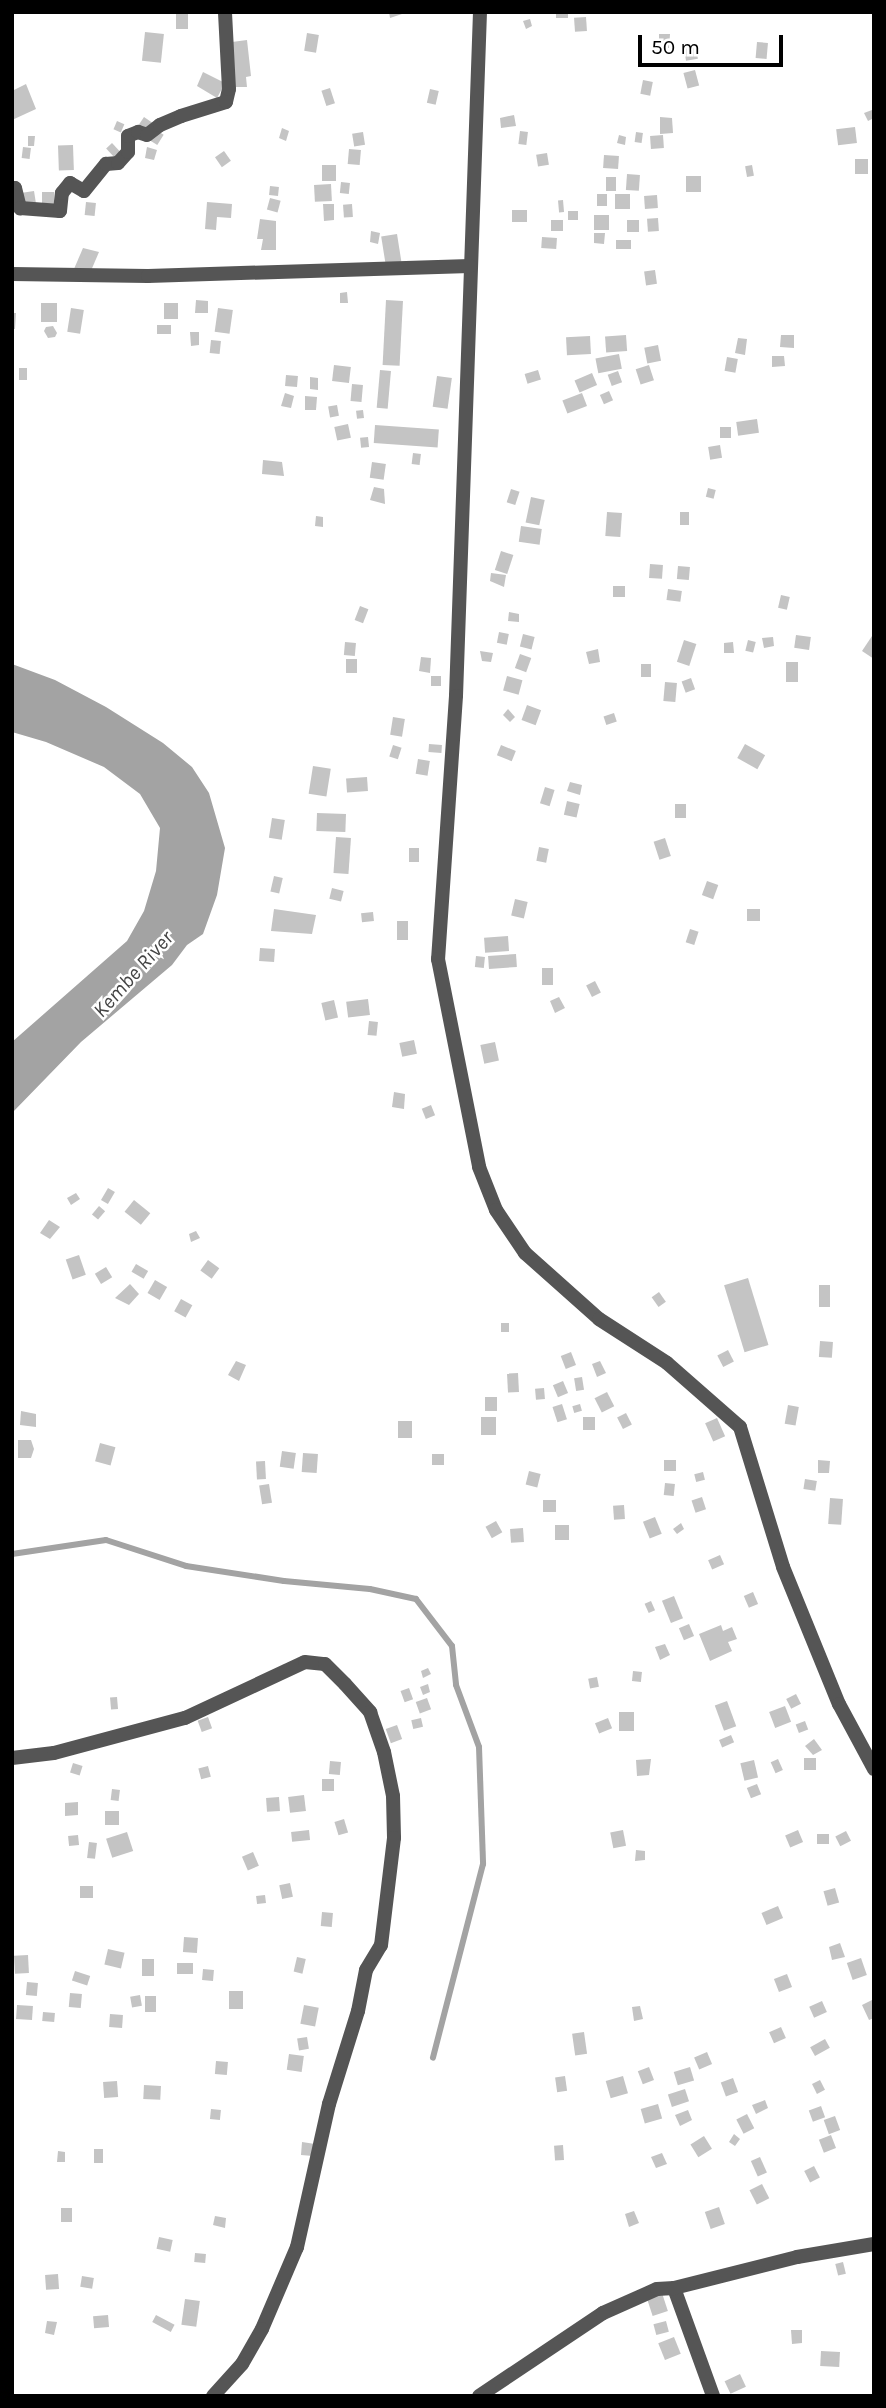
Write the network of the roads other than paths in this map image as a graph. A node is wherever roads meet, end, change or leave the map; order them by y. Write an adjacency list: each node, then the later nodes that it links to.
1 (225, 12): 3 (street)
2 (480, 12): 4 (street)
3 (12, 189)
4 (470, 266): 5 (street); 7 (street)
5 (12, 274)
6 (12, 1758): 10 (street)
7 (874, 1769)
8 (874, 2244): 9 (street)
9 (674, 2288): 11 (street); 12 (street)
10 (214, 2396)
11 (479, 2396)
12 (713, 2396)

